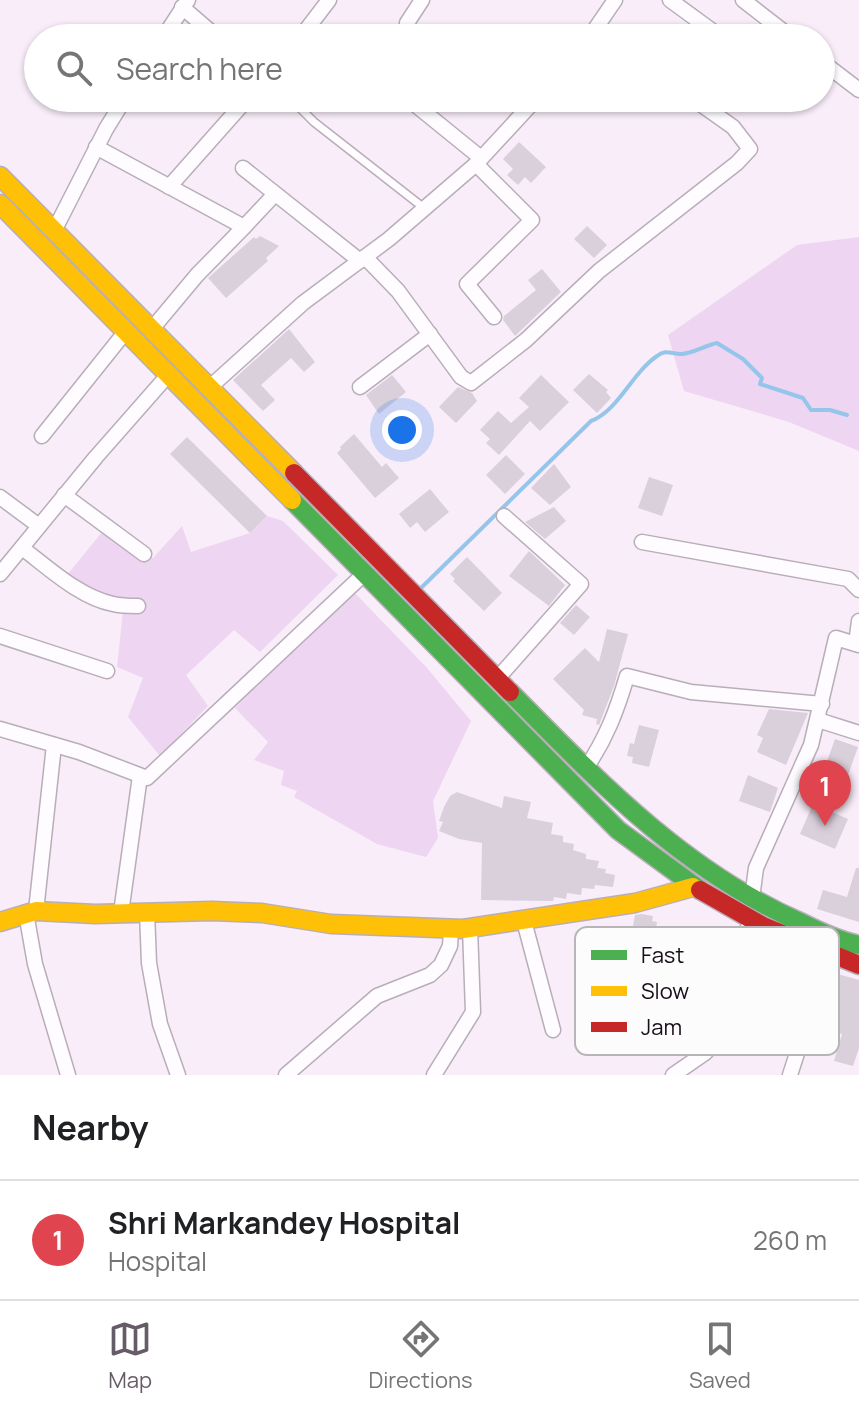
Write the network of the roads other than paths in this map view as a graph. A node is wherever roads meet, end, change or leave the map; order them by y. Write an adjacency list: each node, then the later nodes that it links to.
1 (329, 0): 10 (street)
2 (422, 0): 7 (street)
3 (615, 0): 11 (street)
4 (670, 0): 12 (street)
5 (743, 0): 13 (street)
6 (185, 4): 8 (street); 9 (street)
7 (407, 23)
8 (172, 24)
9 (204, 24)
10 (311, 24)
11 (598, 24)
12 (703, 24)
13 (774, 24)
14 (835, 72): 15 (street)
15 (859, 90)
16 (117, 112): 22 (street)
17 (236, 112): 26 (street)
18 (304, 112): 29 (lane)
19 (423, 112): 23 (street)
20 (524, 112): 23 (street)
21 (712, 112): 36 (street)
22 (96, 147): 26 (street); 31 (street)
23 (478, 161): 29 (street); 33 (street)
24 (243, 168): 27 (street)
25 (0, 176): 31 (main road)
26 (169, 187): 30 (street)
27 (275, 194): 30 (street); 32 (street)
28 (0, 204): 35 (main road)
29 (424, 208): 32 (street)
30 (244, 227): 34 (street)
31 (54, 231): 34 (main road)
32 (362, 259): 36 (street); 39 (street)
33 (494, 317)
34 (151, 330): 39 (main road)
35 (126, 331): 37 (main road); 40 (street)
36 (430, 334): 38 (street)
37 (169, 374): 41 (street); 48 (main road)
38 (360, 387)
39 (209, 388): 56 (main road)
40 (42, 436)
41 (64, 495): 44 (street); 47 (street)
42 (0, 497): 44 (street)
43 (504, 516): 56 (street)
44 (39, 526): 46 (street)
45 (642, 542): 50 (street)
46 (22, 548): 49 (street); 51 (street)
47 (144, 554)
48 (365, 573): 63 (street); 64 (main road)
49 (0, 574)
50 (859, 590)
51 (138, 606)
52 (859, 621): 54 (street)
53 (0, 636): 55 (street)
54 (857, 644): 57 (street)
55 (107, 671)
56 (497, 679): 62 (main road)
57 (822, 704): 58 (street); 62 (street)
58 (818, 720): 60 (street); 65 (street)
59 (0, 729): 61 (street)
60 (859, 733)
61 (54, 745): 63 (street); 66 (street)
62 (586, 768): 65 (main road)
63 (140, 776): 68 (street)
64 (693, 887): 69 (main road); 70 (main road)
65 (752, 898): 74 (main road)
66 (31, 912): 68 (main road); 71 (main road); 83 (street)
67 (147, 912): 68 (main road); 75 (main road); 84 (street)
68 (121, 913)
69 (750, 920): 72 (street); 73 (main road)
70 (524, 921): 75 (main road); 80 (street)
71 (0, 922)
72 (748, 927)
73 (766, 927)
74 (811, 927)
75 (460, 929): 85 (street); 86 (street)
76 (839, 938): 77 (main road)
77 (859, 945)
78 (839, 958): 79 (main road)
79 (859, 965)
80 (553, 1030)
81 (702, 1055): 87 (street)
82 (796, 1055): 88 (street)
83 (68, 1075)
84 (178, 1075)
85 (286, 1075)
86 (434, 1075)
87 (673, 1075)
88 (790, 1075)

